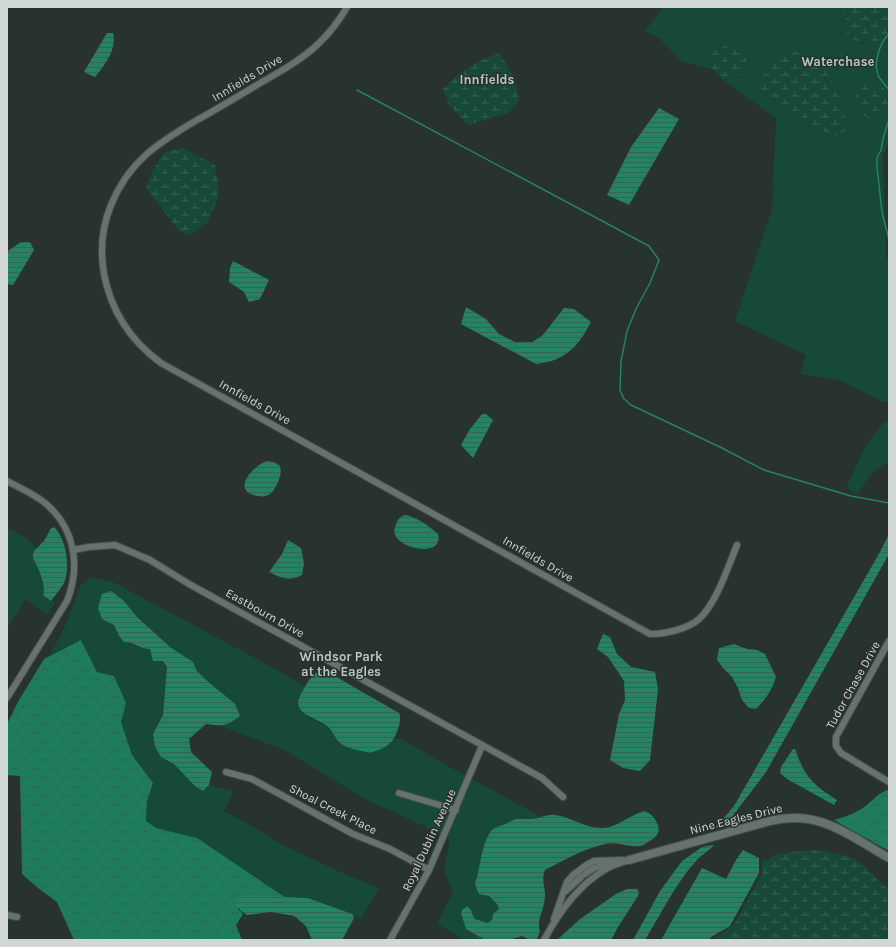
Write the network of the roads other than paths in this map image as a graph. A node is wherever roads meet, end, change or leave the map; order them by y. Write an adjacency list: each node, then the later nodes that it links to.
1 (347, 7): 3 (street, Innfields Drive)
2 (7, 481): 4 (street)
3 (737, 545)
4 (73, 550): 6 (street); 7 (street, Eastbourn Drive)
5 (889, 641): 9 (street, Tudor Chase Drive)
6 (7, 698)
7 (482, 746): 11 (street, Eastbourn Drive); 12 (street, Royal Dublin Avenue)
8 (226, 772): 15 (street, Shoal Creek Place)
9 (889, 782)
10 (399, 792): 12 (street)
11 (563, 797)
12 (456, 810): 15 (street, Royal Dublin Avenue)
13 (889, 858): 14 (street, Nine Eagles Drive)
14 (629, 860): 16 (street, Nine Eagles Drive); 16 (street, Nine Eagles Drive); 19 (street, Nine Eagles Drive)
15 (429, 870): 20 (street, Royal Dublin Avenue)
16 (561, 897): 19 (street, Nine Eagles Drive)
17 (7, 915): 18 (street)
18 (16, 917)
19 (552, 925): 21 (street, Nine Eagles Drive)
20 (393, 939)
21 (544, 940)

